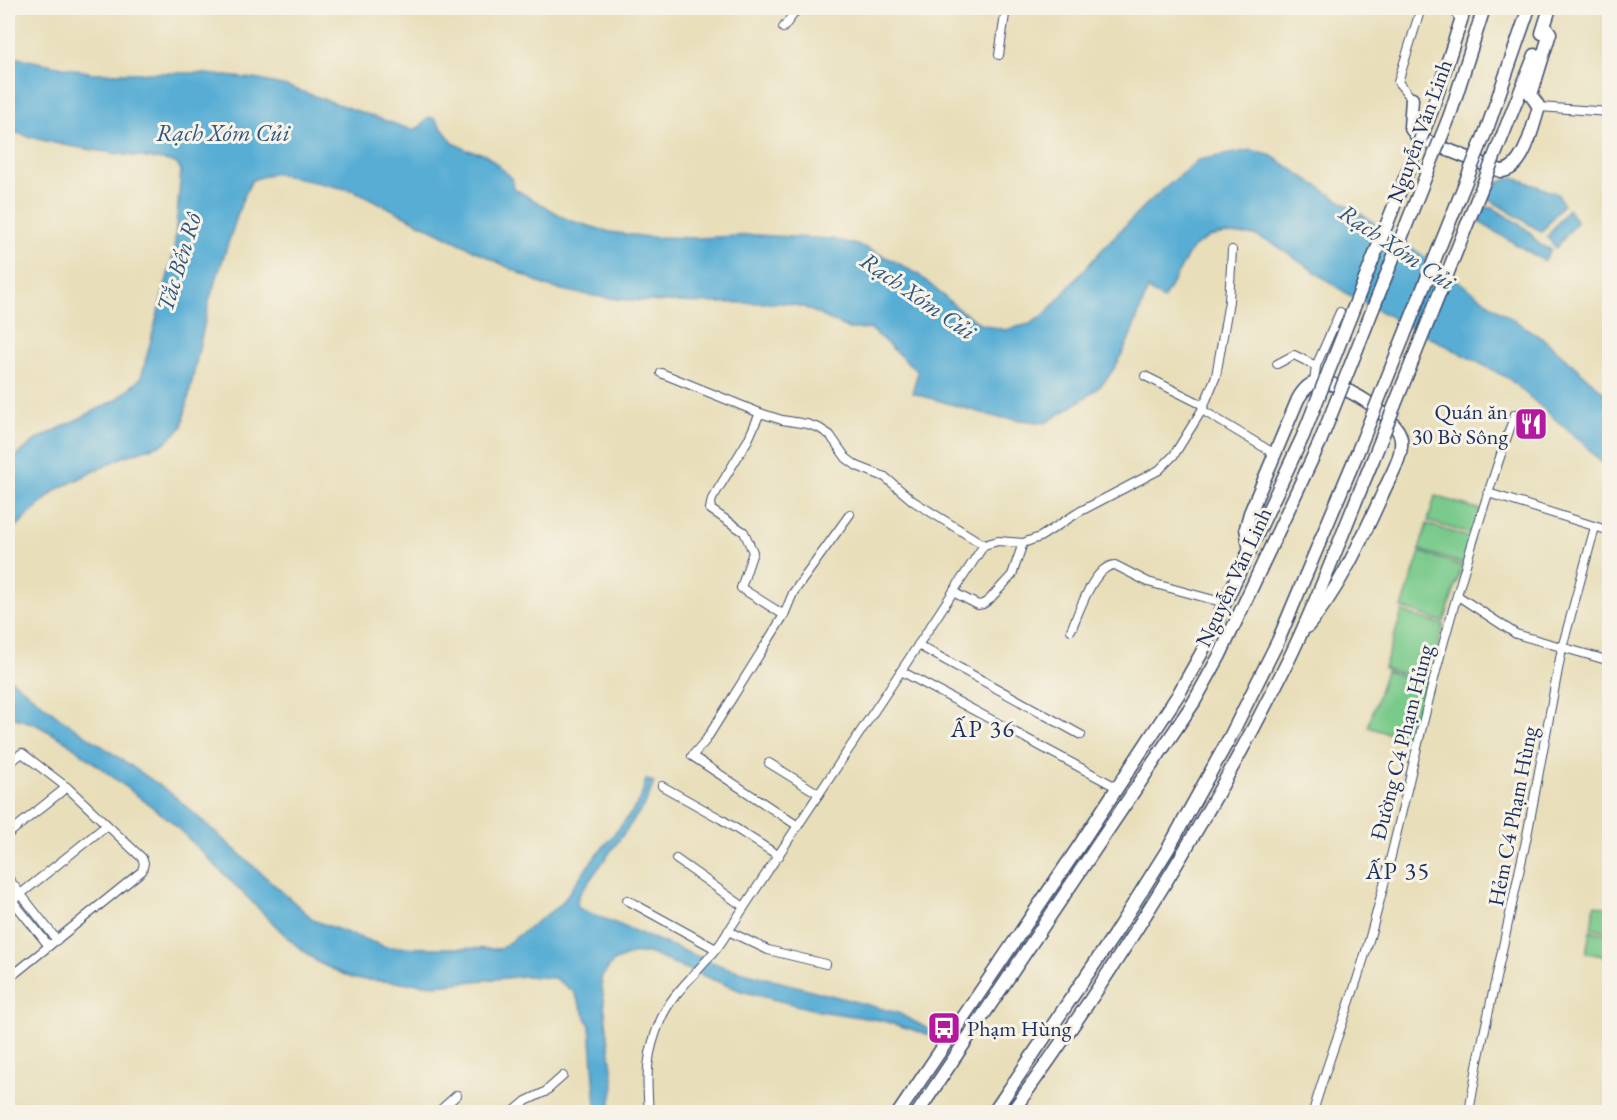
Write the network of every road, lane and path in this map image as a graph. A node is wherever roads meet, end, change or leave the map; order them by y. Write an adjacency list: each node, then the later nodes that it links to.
1 (798, 8): 10 (street)
2 (1006, 8): 11 (street)
3 (1421, 8): 12 (street)
4 (1451, 8): 8 (street)
5 (1484, 8): 58 (main road, Nguyễn Văn Linh, bridge)
6 (1529, 8): 76 (main road, bridge)
7 (1550, 8): 9 (main road)
8 (1463, 14): 32 (main road, Nguyễn Văn Linh, bridge)
9 (1545, 26): 13 (main road); 38 (main road, bridge)
10 (783, 28)
11 (999, 55)
12 (1412, 99): 13 (main road)
13 (1539, 108): 14 (street)
14 (1610, 112)
15 (1232, 250): 22 (street)
16 (1340, 312): 18 (street)
17 (1277, 364): 18 (street)
18 (1316, 366): 21 (street)
19 (662, 373): 23 (street)
20 (1145, 376): 22 (street)
21 (1314, 382): 25 (main road); 38 (main road)
22 (1202, 408): 25 (street); 30 (street)
23 (760, 413): 31 (street); 36 (street)
24 (1515, 414): 26 (street, Đường C4 Phạm Hủng)
25 (1275, 454): 32 (main road)
26 (1488, 493): 28 (street); 34 (street, Đường C4 Phạm Hủng)
27 (850, 514): 36 (street)
28 (1595, 527): 29 (street); 40 (street, Hẻm C4 Phạm Hùng)
29 (1610, 531)
30 (1023, 543): 31 (street); 33 (street)
31 (984, 545): 33 (street)
32 (1250, 551): 35 (main road, Nguyễn Văn Linh)
33 (953, 591): 39 (street)
34 (1458, 596): 40 (street); 79 (street, Đường C4 Phạm Hủng)
35 (1226, 603): 37 (street); 48 (main road, Nguyễn Văn Linh)
36 (784, 615): 51 (street)
37 (1071, 630)
38 (1299, 637): 70 (main road)
39 (918, 645): 42 (street); 43 (street)
40 (1562, 648): 41 (street); 80 (street, Hẻm C4 Phạm Hùng)
41 (1610, 662)
42 (901, 671): 48 (street); 49 (street)
43 (1081, 735)
44 (769, 763): 49 (street)
45 (8, 764): 47 (street)
46 (662, 786): 53 (street)
47 (67, 787): 50 (street); 52 (street)
48 (1118, 788): 56 (main road, Nguyễn Văn Linh)
49 (819, 794): 51 (street)
50 (107, 825): 57 (street); 63 (street)
51 (798, 826): 53 (street)
52 (8, 834)
53 (779, 856): 61 (street)
54 (676, 859): 61 (street)
55 (8, 878): 57 (street)
56 (1053, 885): 58 (main road); 74 (main road, Nguyễn Văn Linh)
57 (21, 894): 59 (street); 63 (street)
58 (1067, 894): 75 (main road, Nguyễn Văn Linh)
59 (9, 900): 64 (street)
60 (627, 900): 65 (street)
61 (744, 907): 62 (street)
62 (728, 931): 65 (street); 66 (street)
63 (57, 940): 64 (street)
64 (49, 946): 67 (street)
65 (713, 952): 73 (street)
66 (826, 964)
67 (8, 979)
68 (563, 1076): 72 (street)
69 (457, 1095): 71 (street)
70 (1024, 1097): 77 (main road); 78 (main road)
71 (438, 1113)
72 (513, 1113)
73 (649, 1113)
74 (899, 1113)
75 (918, 1113)
76 (994, 1113)
77 (1012, 1113)
78 (1024, 1113)
79 (1313, 1113)
80 (1468, 1113)

